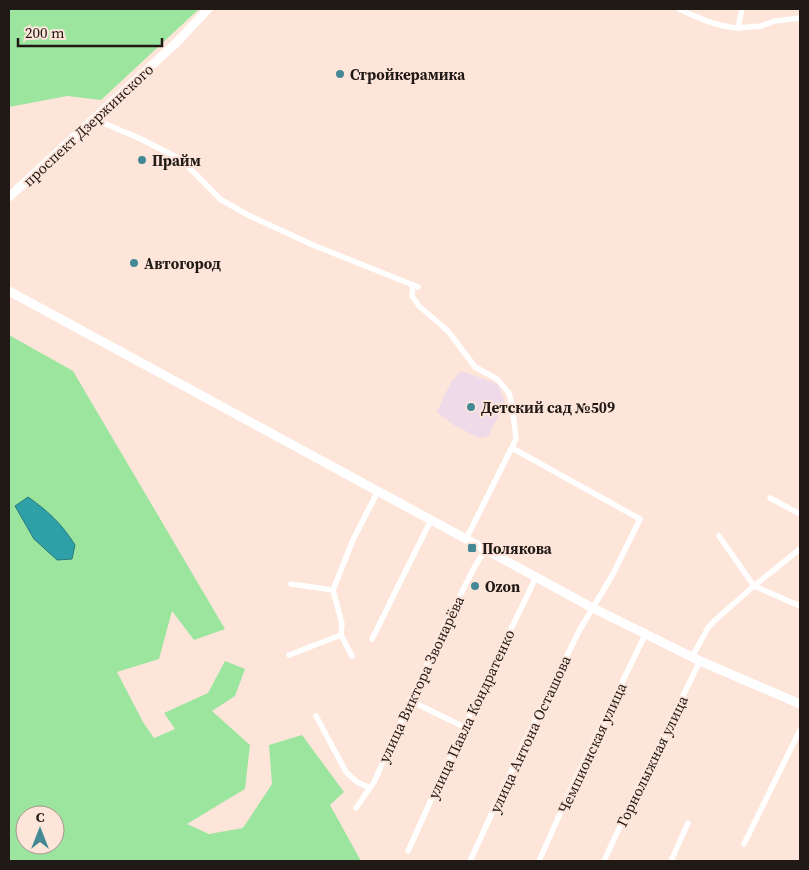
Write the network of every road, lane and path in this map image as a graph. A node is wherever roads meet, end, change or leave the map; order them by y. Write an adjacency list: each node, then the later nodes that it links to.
1 (208, 9): 6 (street, проспект Дзержинского)
2 (679, 9): 5 (street)
3 (742, 9): 5 (street)
4 (800, 18): 5 (street)
5 (738, 28)
6 (94, 119): 7 (street, проспект Дзержинского); 9 (street)
7 (9, 197)
8 (9, 291): 10 (street)
9 (512, 448): 15 (street); 23 (street, улица Антона Осташова)
10 (378, 491): 13 (street); 21 (street)
11 (770, 498): 12 (street)
12 (800, 514)
13 (431, 520): 15 (street); 26 (street)
14 (719, 536): 20 (street)
15 (466, 539): 17 (street)
16 (800, 549): 20 (street, Горнолыжная улица)
17 (485, 550): 18 (street); 30 (street, улица Виктора Звонарёва)
18 (536, 577): 23 (street); 33 (street, улица Павла Кондратенко)
19 (291, 584): 21 (street)
20 (754, 586): 22 (street); 29 (street, Горнолыжная улица)
21 (332, 590): 24 (street)
22 (800, 606)
23 (593, 608): 25 (street); 40 (street, улица Антона Осташова)
24 (341, 635): 27 (street); 28 (street)
25 (645, 635): 29 (street); 41 (street, Чемпионская улица)
26 (372, 639)
27 (289, 655)
28 (352, 656)
29 (696, 659): 31 (street); 42 (street, Горнолыжная улица)
30 (410, 699): 33 (street); 35 (street, улица Виктора Звонарёва)
31 (800, 704)
32 (316, 716): 35 (street)
33 (464, 727): 39 (street, улица Павла Кондратенко)
34 (800, 730): 38 (street)
35 (370, 788): 36 (street, улица Виктора Звонарёва)
36 (356, 808)
37 (688, 823): 43 (street)
38 (744, 844)
39 (408, 851)
40 (470, 861)
41 (539, 861)
42 (604, 861)
43 (671, 861)

